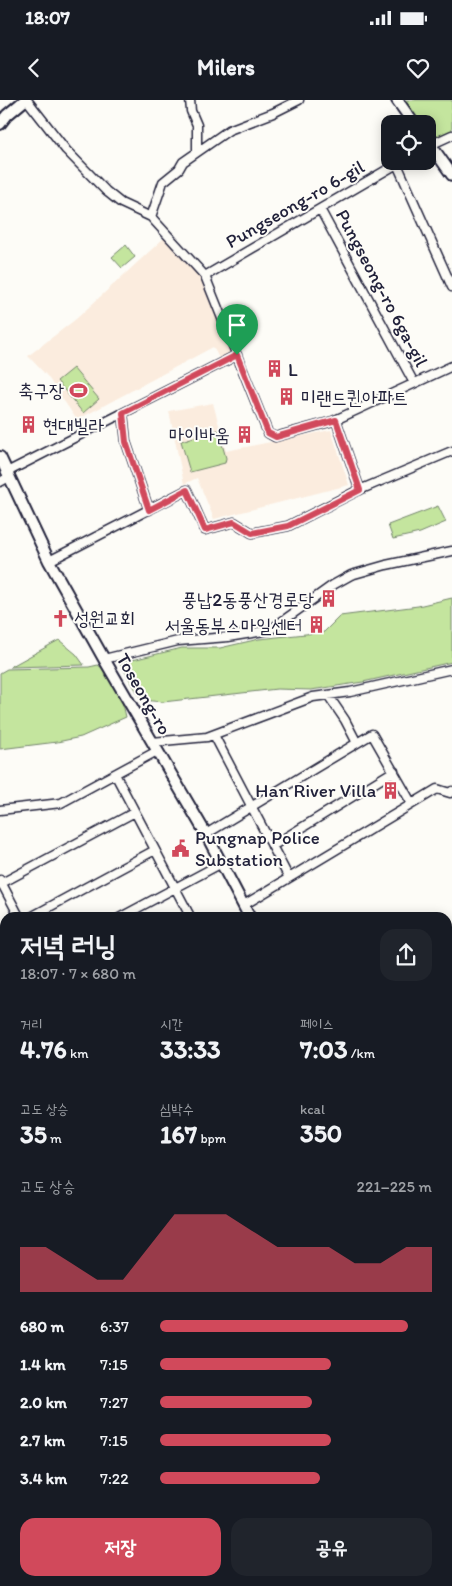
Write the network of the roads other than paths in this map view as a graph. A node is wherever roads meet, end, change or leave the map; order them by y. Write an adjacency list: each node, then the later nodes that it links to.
1 (26, 100): 6 (street); 15 (street)
2 (190, 100): 9 (street)
3 (298, 100): 9 (street)
4 (396, 100): 5 (street)
5 (407, 115)
6 (0, 124)
7 (452, 135): 8 (street)
8 (436, 141)
9 (197, 152): 15 (street)
10 (436, 154): 13 (street)
11 (387, 170): 14 (street, Pungseong-ro 6-gil)
12 (402, 170): 17 (street)
13 (452, 175)
14 (320, 209): 16 (street, Pungseong-ro 6-gil); 20 (street, Pungseong-ro 6ga-gil)
15 (151, 217): 16 (street)
16 (205, 276): 18 (street)
17 (452, 287)
18 (237, 355): 21 (street); 22 (street)
19 (452, 366): 20 (street)
20 (414, 382): 22 (street)
21 (123, 413): 25 (street); 27 (street)
22 (336, 420): 26 (street)
23 (452, 451): 26 (street)
24 (0, 457): 25 (street, Toseong-ro)
25 (5, 477): 29 (street, Toseong-ro)
26 (360, 490): 27 (street)
27 (149, 510): 29 (street)
28 (452, 551): 30 (street)
29 (49, 561): 30 (street, Toseong-ro)
30 (104, 659): 35 (street, Toseong-ro)
31 (452, 670): 32 (street)
32 (328, 695): 33 (street); 34 (street)
33 (214, 735): 35 (street); 40 (street)
34 (357, 743): 36 (street); 40 (street)
35 (155, 747): 37 (street); 43 (street, Toseong-ro)
36 (394, 771): 39 (street); 44 (street)
37 (115, 774): 41 (street); 42 (street)
38 (452, 791): 39 (street)
39 (412, 804): 47 (street)
40 (252, 806): 43 (street); 44 (street)
41 (0, 810)
42 (135, 812): 45 (street); 48 (street)
43 (206, 834): 46 (street, Toseong-ro)
44 (272, 846): 47 (street)
45 (155, 850): 49 (street); 52 (street)
46 (222, 863): 49 (street); 50 (street, Toseong-ro)
47 (289, 878): 50 (street)
48 (0, 883): 51 (street)
49 (175, 888): 53 (street); 54 (street)
50 (244, 905): 55 (street, Toseong-ro)
51 (17, 912)
52 (40, 912)
53 (130, 912)
54 (188, 912)
55 (247, 912)

